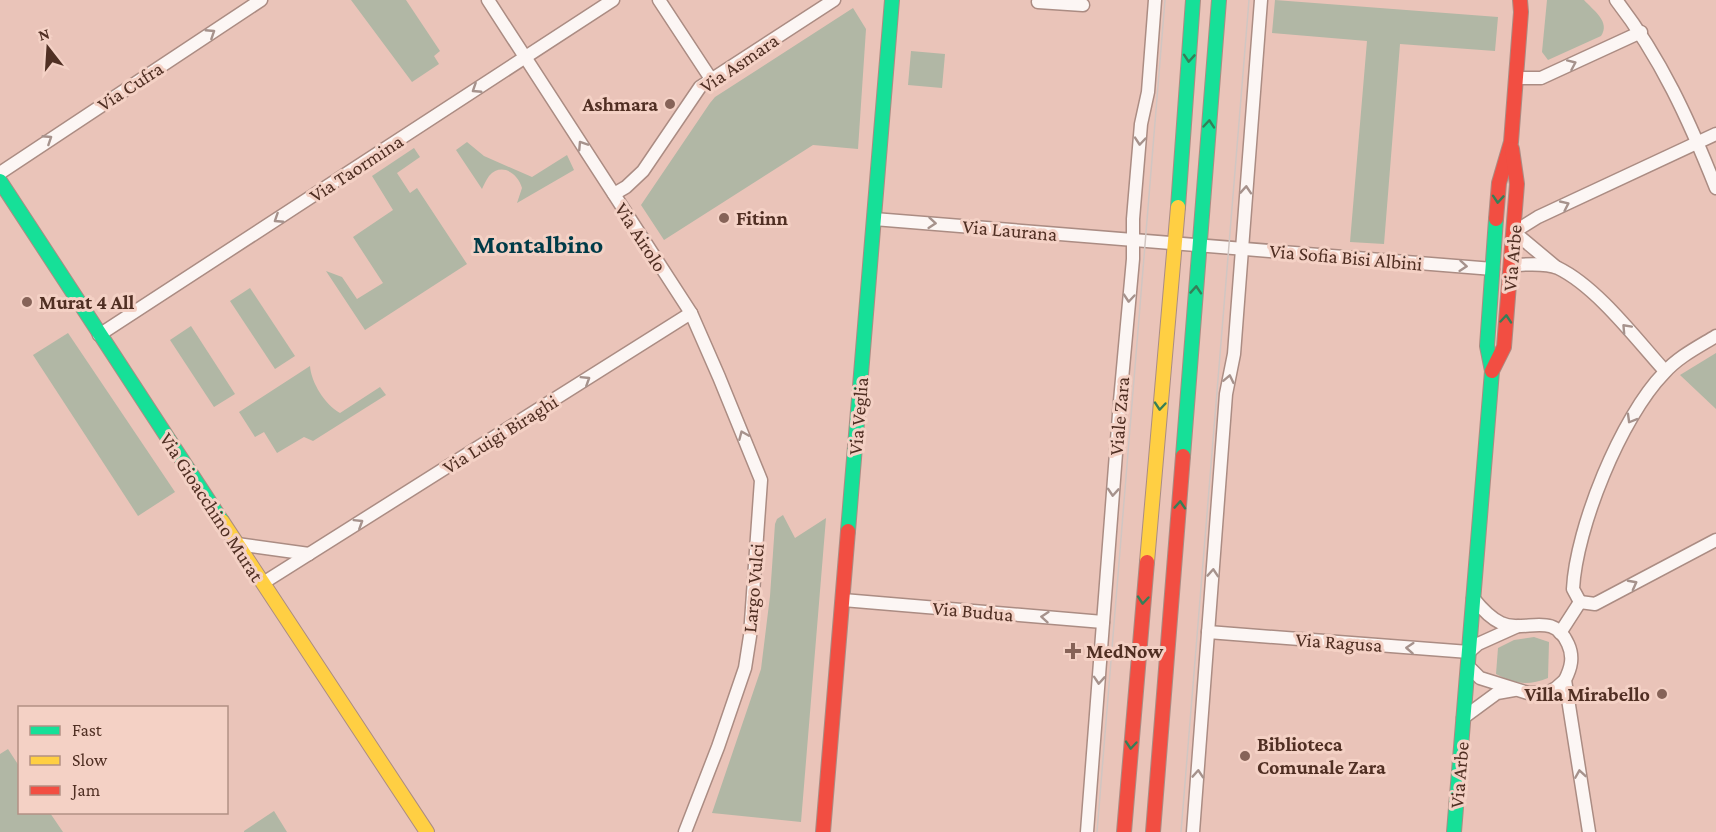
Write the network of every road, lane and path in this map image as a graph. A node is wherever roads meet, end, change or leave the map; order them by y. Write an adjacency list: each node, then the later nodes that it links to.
1 (261, 0): 22 (street, Via Cufra, one-way to 1)
2 (488, 0): 16 (street, Via Airolo)
3 (613, 0): 16 (street, Via Taormina)
4 (659, 0): 18 (street)
5 (834, 0): 18 (street, Via Asmara)
6 (892, 0): 26 (main road, Via Veglia)
7 (1155, 0): 28 (street, Viale Zara, one-way to 28)
8 (1193, 0): 29 (main road, Viale Zara, one-way to 29)
9 (1219, 0): 30 (main road, one-way to 9)
10 (1260, 0): 31 (street, one-way to 10)
11 (1616, 0): 15 (street)
12 (1038, 2): 13 (street)
13 (1083, 4)
14 (1522, 4): 17 (main road, Via Arbe)
15 (1641, 32): 17 (street, one-way to 15); 21 (street)
16 (525, 57): 25 (street, Via Airolo, one-way to 16); 36 (street, Via Taormina, one-way to 36)
17 (1516, 78): 20 (main road, Via Arbe)
18 (711, 79): 25 (street, Via Asmara)
19 (1716, 134): 21 (street)
20 (1511, 142): 27 (main road, Via Arbe); 34 (main road, Via Arbe, one-way to 34)
21 (1698, 143): 24 (street); 27 (street, one-way to 21)
22 (0, 173)
23 (0, 181): 36 (main road, Via Gioacchino Murat)
24 (1716, 188)
25 (614, 194): 35 (street, Via Airolo)
26 (874, 219): 28 (street, Via Laurana, one-way to 28); 46 (main road, Via Veglia)
27 (1514, 232): 32 (main road, Via Arbe); 33 (street)
28 (1139, 240): 29 (street); 48 (street, Viale Zara, one-way to 48)
29 (1175, 243): 30 (street, Via Sofia Bisi Albini); 60 (main road, Viale Zara, one-way to 60)
30 (1199, 245): 31 (street, Via Sofia Bisi Albini); 61 (main road, one-way to 30)
31 (1242, 248): 34 (street, Via Sofia Bisi Albini, one-way to 34); 50 (street, one-way to 31)
32 (1511, 265): 33 (street); 38 (main road, Via Arbe, one-way to 32)
33 (1556, 267): 39 (street, one-way to 33)
34 (1493, 269): 38 (main road, Via Arbe)
35 (691, 314): 40 (street, Via Airolo, one-way to 35); 43 (street, Via Luigi Biraghi, one-way to 35)
36 (99, 335): 42 (main road, Via Gioacchino Murat)
37 (1716, 336): 39 (street)
38 (1492, 371): 45 (main road, Via Arbe)
39 (1665, 372): 47 (street, one-way to 47)
40 (761, 490): 57 (street, Largo Vulci)
41 (1716, 540): 47 (street, one-way to 41)
42 (237, 544): 43 (street); 44 (main road, Via Gioacchino Murat)
43 (309, 554): 44 (street, Via Luigi Biraghi)
44 (263, 583): 56 (main road, Via Gioacchino Murat)
45 (1473, 598): 49 (street); 52 (main road, Via Arbe)
46 (843, 600): 48 (street, Via Budua, one-way to 46); 58 (main road, Via Veglia)
47 (1580, 602): 51 (street)
48 (1103, 622): 59 (street, Viale Zara, one-way to 59)
49 (1518, 626): 51 (street); 52 (street)
50 (1208, 632): 52 (street, Via Ragusa, one-way to 50); 62 (street, one-way to 50)
51 (1560, 633): 53 (street)
52 (1468, 659): 54 (street, Via Arbe); 55 (main road, Via Arbe)
53 (1564, 680): 54 (street, Via Arbe); 64 (street, one-way to 53)
54 (1515, 690): 55 (street, Via Arbe)
55 (1463, 718): 63 (main road, Via Arbe)
56 (426, 832)
57 (685, 832)
58 (824, 832)
59 (1087, 832)
60 (1124, 832)
61 (1153, 832)
62 (1193, 832)
63 (1454, 832)
64 (1589, 832)

